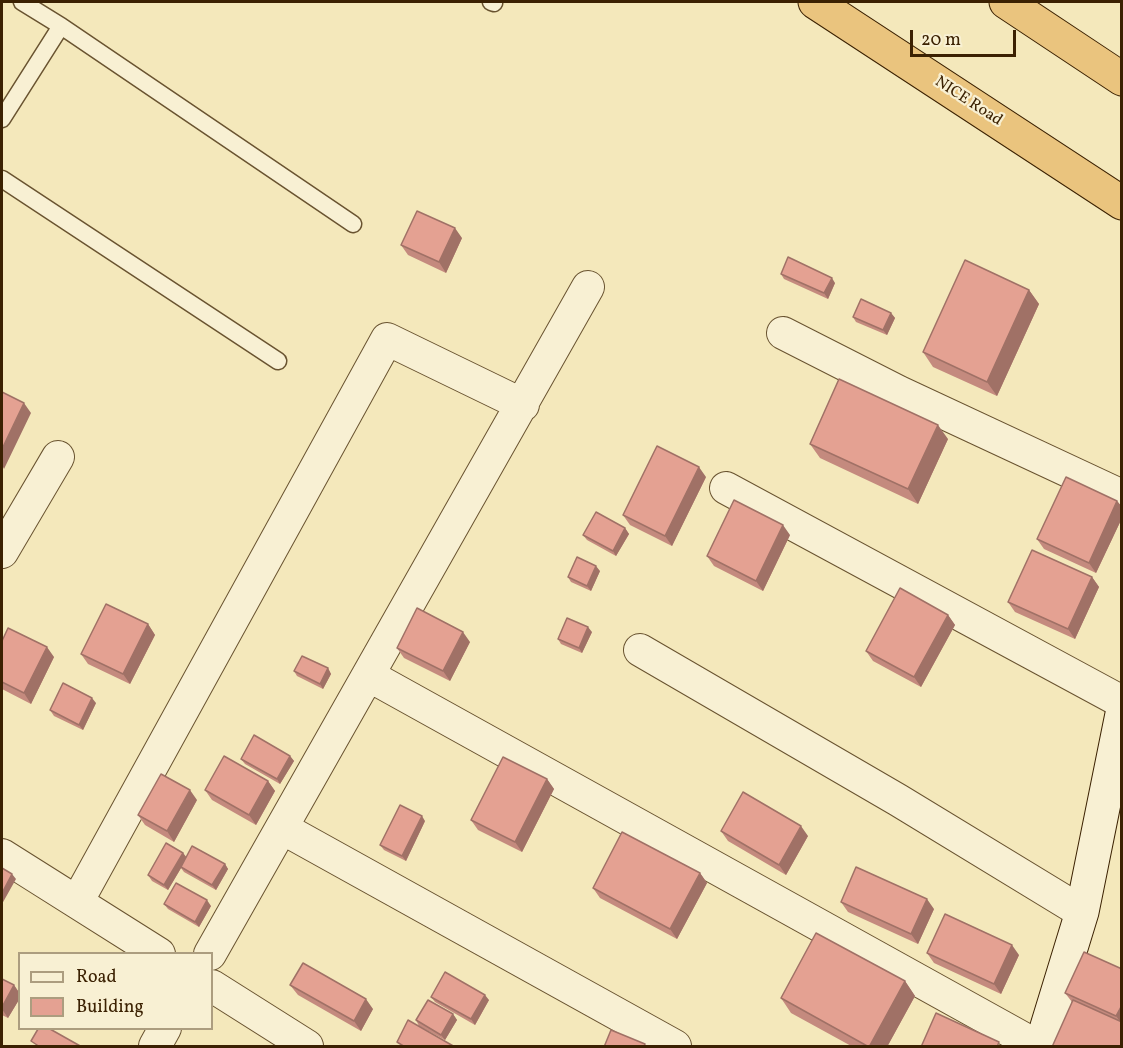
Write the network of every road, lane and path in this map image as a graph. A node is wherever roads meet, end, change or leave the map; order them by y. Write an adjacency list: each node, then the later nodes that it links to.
1 (22, 2): 4 (lane)
2 (815, 2): 8 (highway, NICE Road)
3 (1006, 2): 5 (highway)
4 (61, 26): 6 (lane); 9 (lane)
5 (1122, 79)
6 (2, 119)
7 (2, 179): 12 (lane)
8 (1122, 203)
9 (353, 224)
10 (588, 287): 13 (street)
11 (783, 333): 16 (street)
12 (278, 361)
13 (523, 405): 19 (street); 24 (street)
14 (58, 457): 17 (street)
15 (726, 488): 20 (street)
16 (1122, 496)
17 (2, 552)
18 (640, 650): 25 (street)
19 (368, 675): 22 (street); 33 (street)
20 (1122, 702)
21 (1122, 714): 25 (street)
22 (282, 828): 27 (street); 32 (street)
23 (2, 855): 24 (street)
24 (77, 902): 26 (street)
25 (1082, 912): 33 (street)
26 (156, 952)
27 (211, 952)
28 (213, 987): 31 (street)
29 (164, 1030): 30 (street)
30 (154, 1047)
31 (307, 1047)
32 (675, 1047)
33 (1039, 1047)

